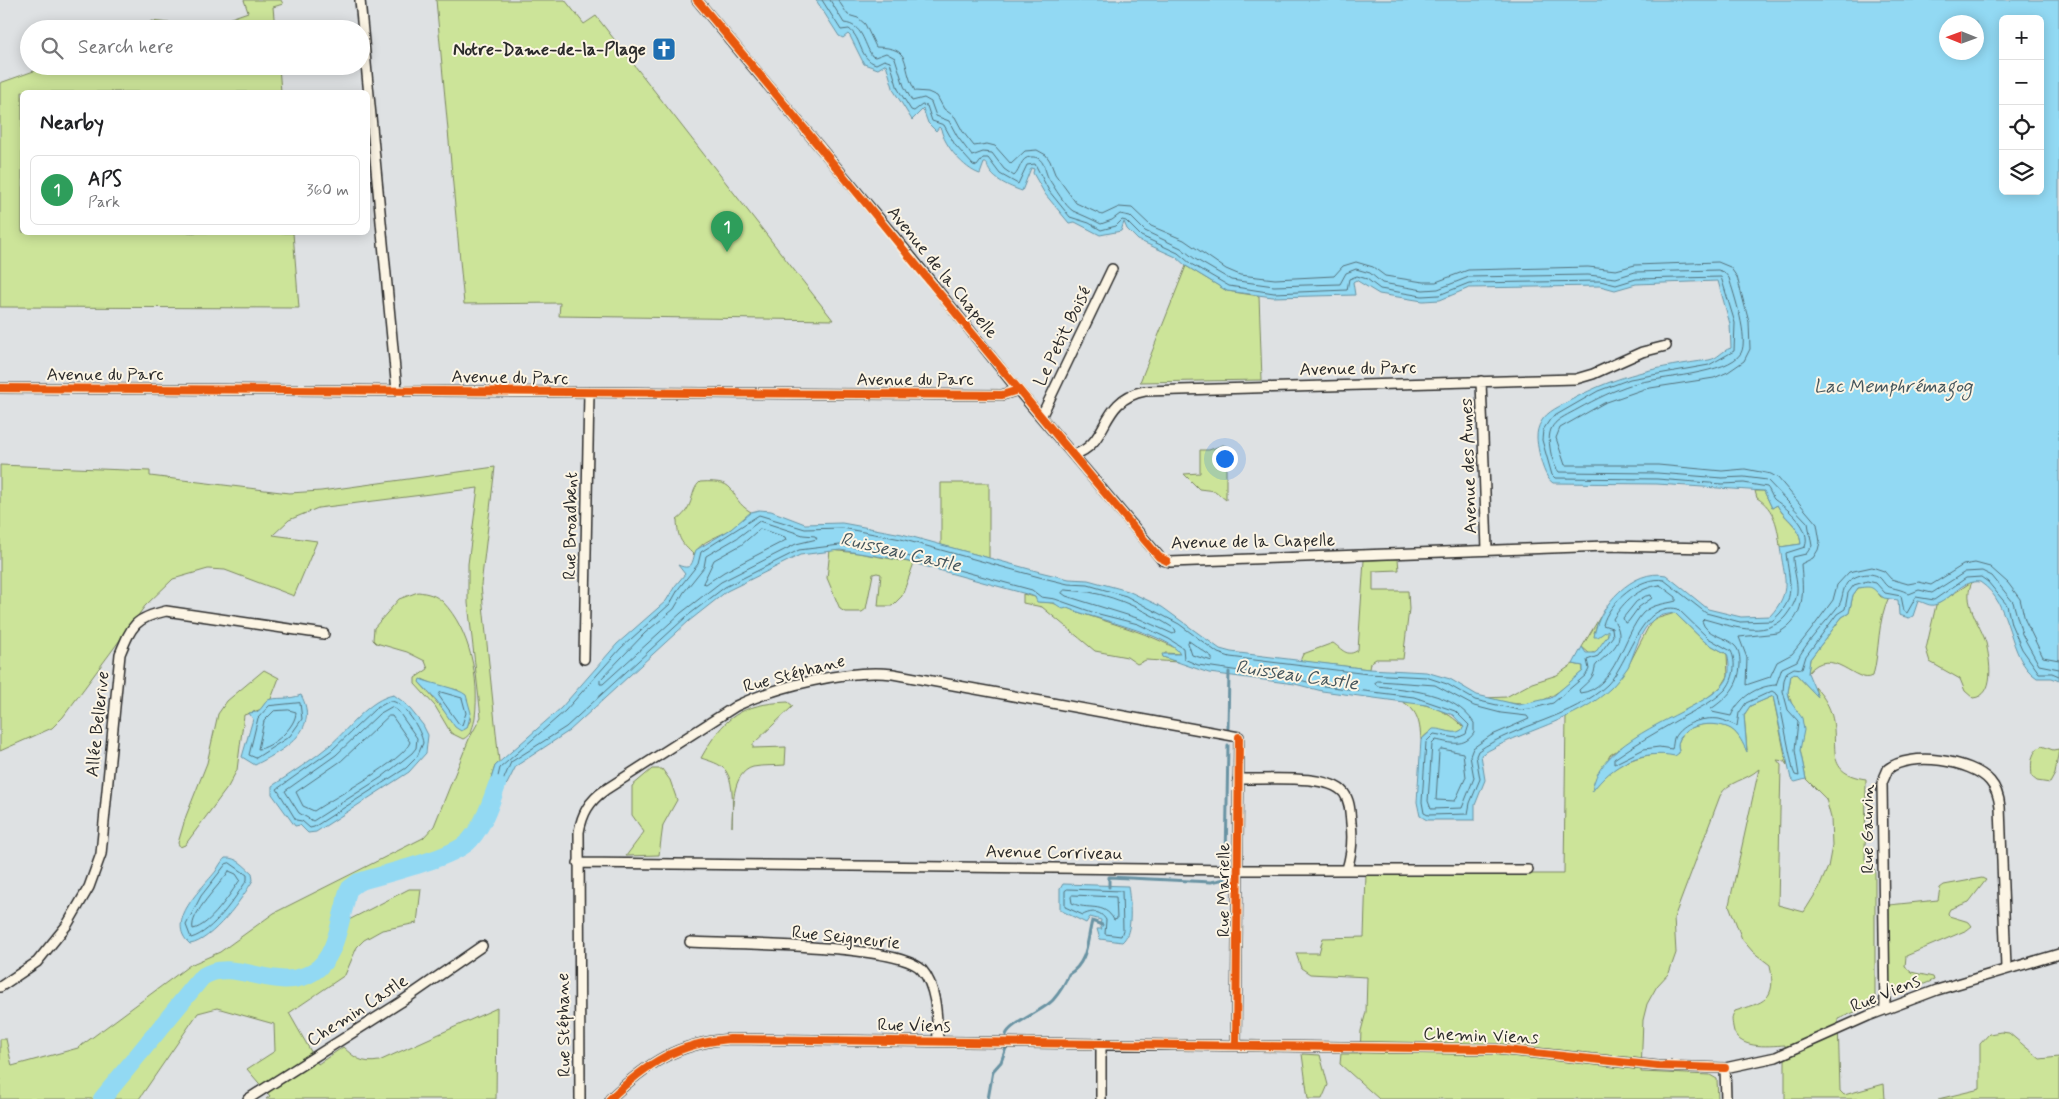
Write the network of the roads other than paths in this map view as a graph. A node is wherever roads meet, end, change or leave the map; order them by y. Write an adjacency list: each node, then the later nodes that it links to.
1 (360, 0): 3 (street)
2 (697, 0): 12 (street, Avenue de la Chapelle)
3 (362, 20)
4 (367, 75): 5 (street)
5 (369, 90)
6 (370, 105): 11 (street)
7 (1112, 269): 14 (street, Le Petit Boisé)
8 (1666, 346): 9 (street, Avenue du Parc)
9 (1481, 381): 15 (street, Avenue du Parc); 17 (street, Avenue des Aunes)
10 (0, 388): 11 (street, Avenue du Parc)
11 (397, 390): 13 (street, Avenue du Parc)
12 (1018, 390): 13 (street, Avenue du Parc); 14 (street, Avenue de la Chapelle)
13 (589, 392): 19 (street, Rue Broadbent)
14 (1041, 417): 15 (street, Avenue de la Chapelle)
15 (1074, 455): 17 (street, Avenue de la Chapelle)
16 (1712, 548): 17 (street, Avenue de la Chapelle)
17 (1487, 549)
18 (324, 634): 30 (street, Allée Bellerive)
19 (584, 659)
20 (1239, 737): 21 (street, Rue Marielle); 22 (street, Rue Stéphane)
21 (1238, 779): 23 (street); 24 (street, Rue Marielle)
22 (578, 863): 24 (street, Avenue Corriveau); 37 (street, Rue Stéphane)
23 (1347, 869): 24 (street, Avenue Corriveau); 25 (street, Avenue Corriveau)
24 (1238, 870): 34 (street, Rue Marielle)
25 (1528, 870)
26 (690, 942): 32 (street, Rue Seigneurie)
27 (482, 946): 36 (street, Chemin Castle)
28 (2059, 954): 29 (street, Rue Viens)
29 (2006, 968): 31 (street, Rue Viens); 31 (street, Rue Gauvin)
30 (0, 987)
31 (1885, 1010): 35 (street, Rue Viens)
32 (938, 1040): 33 (street, Rue Viens); 38 (street, Rue Viens)
33 (1101, 1043): 34 (street, Rue Viens); 39 (street)
34 (1236, 1044): 35 (street, Chemin Viens)
35 (1725, 1068): 40 (street)
36 (248, 1099)
37 (580, 1099)
38 (610, 1099)
39 (1101, 1099)
40 (1726, 1099)

